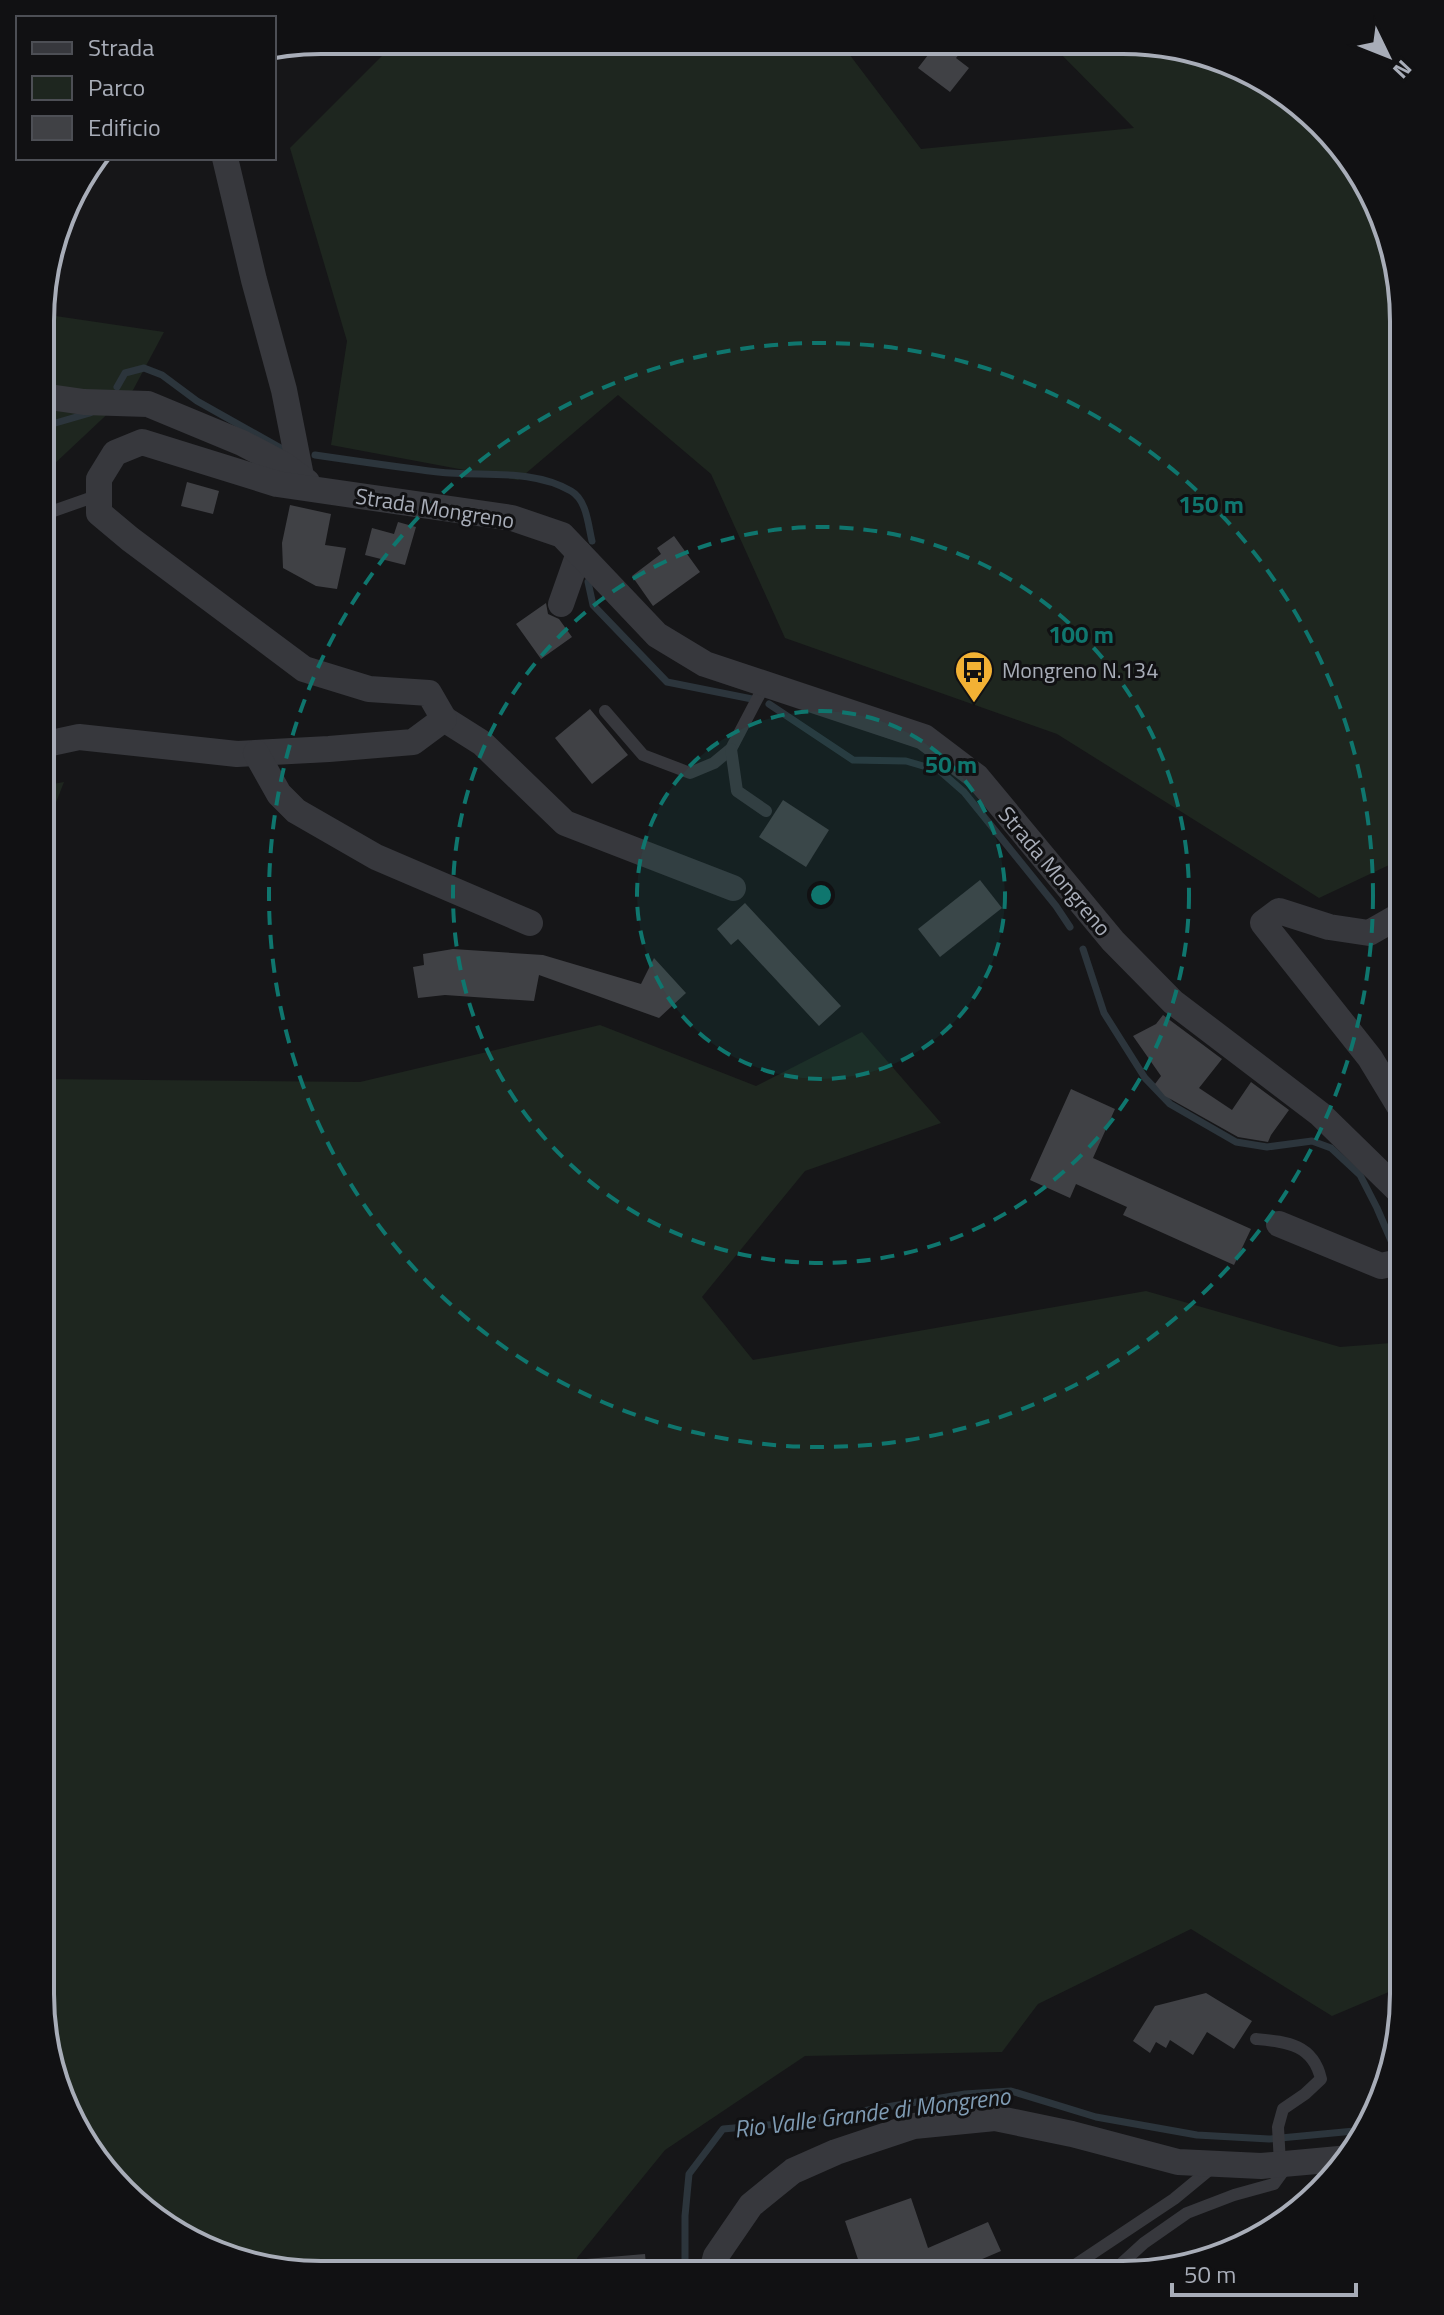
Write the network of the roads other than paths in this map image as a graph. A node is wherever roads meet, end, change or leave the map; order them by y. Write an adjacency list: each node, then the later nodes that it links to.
1 (226, 160): 3 (street)
2 (54, 398): 3 (street)
3 (308, 483): 4 (street, Strada Mongreno); 6 (street, Strada Mongreno)
4 (99, 495): 5 (lane); 10 (street)
5 (54, 511)
6 (579, 553): 7 (street); 8 (street, Strada Mongreno)
7 (561, 604)
8 (765, 684): 12 (lane); 19 (street, Strada Mongreno)
9 (605, 711): 12 (lane)
10 (444, 719): 13 (street); 15 (street)
11 (54, 742): 13 (street)
12 (731, 749): 14 (lane)
13 (256, 753): 17 (street)
14 (766, 811)
15 (733, 888)
16 (1390, 921): 18 (street)
17 (530, 923)
18 (1390, 1090)
19 (1389, 1182)
20 (1279, 1224): 21 (street)
21 (1389, 1264)
22 (1256, 2039): 24 (lane)
23 (1333, 2159): 24 (street)
24 (1283, 2160): 25 (street); 28 (lane)
25 (1217, 2164): 26 (street); 27 (lane)
26 (715, 2261)
27 (1081, 2261)
28 (1124, 2261)

